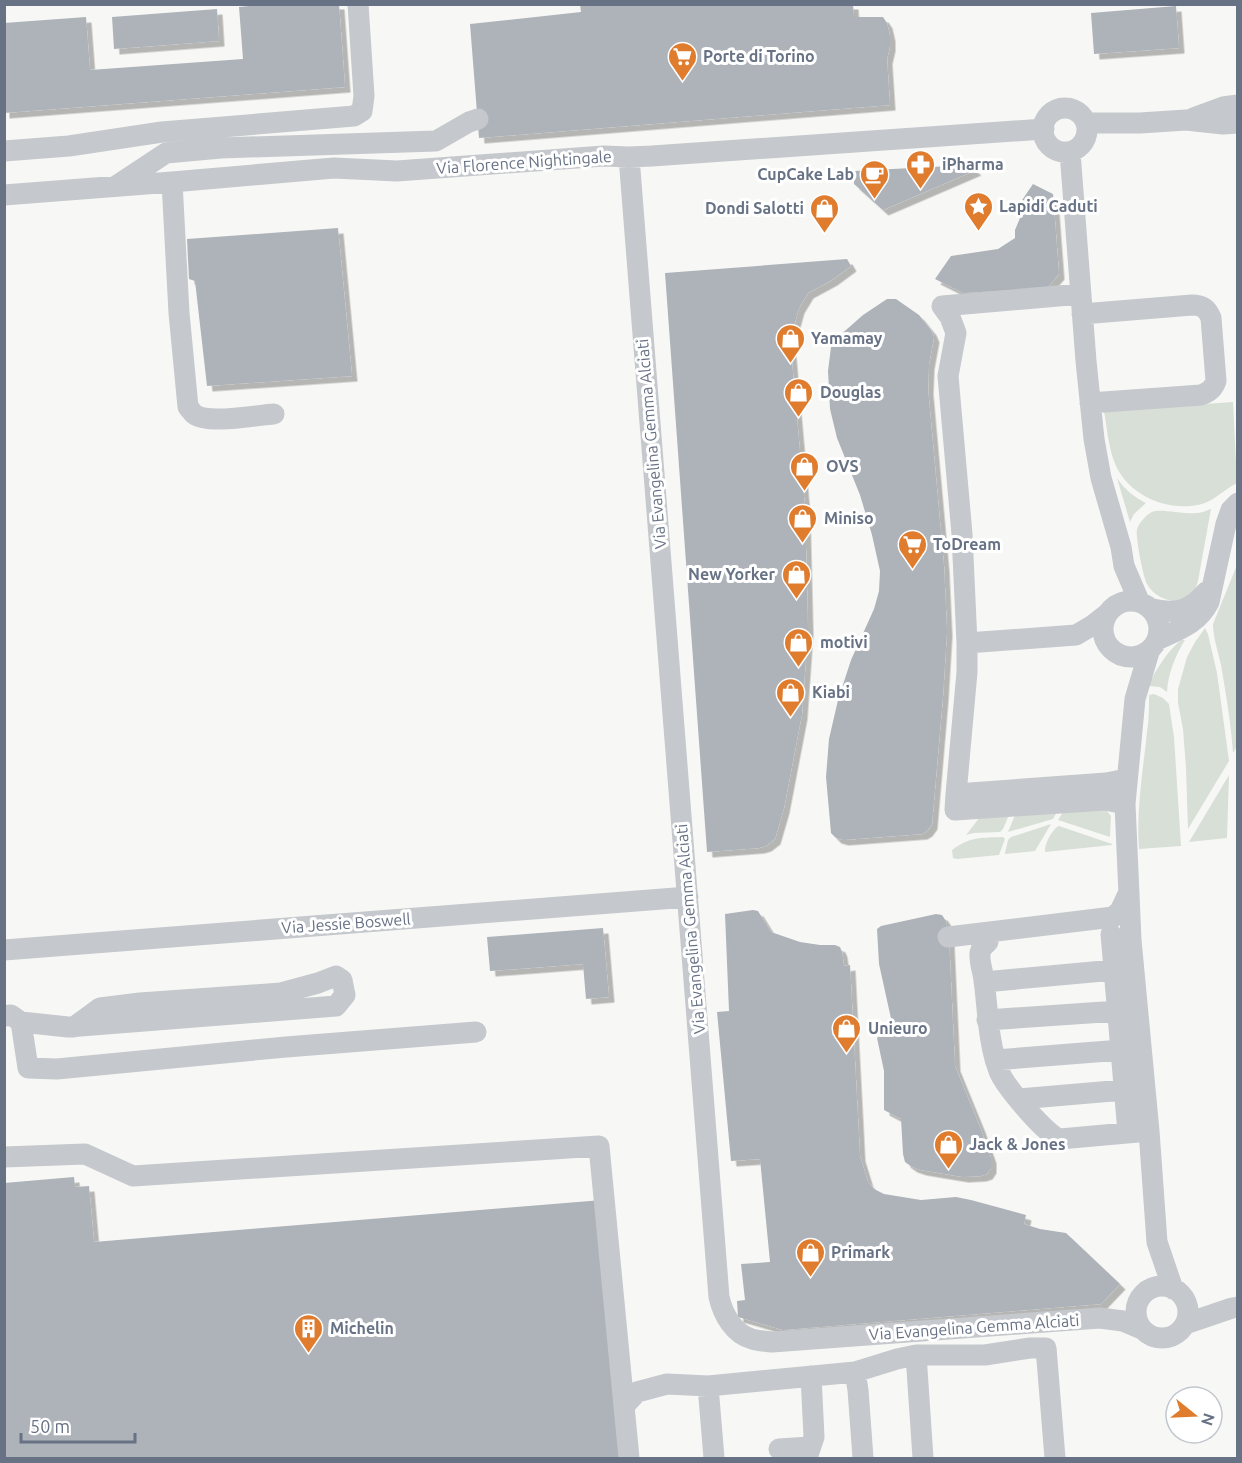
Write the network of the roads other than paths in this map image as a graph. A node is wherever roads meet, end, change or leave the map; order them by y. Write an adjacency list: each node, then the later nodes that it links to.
1 (358, 4): 7 (street)
2 (1238, 105): 3 (street)
3 (1186, 120): 4 (street); 5 (street)
4 (1086, 123): 6 (street); 8 (street)
5 (1238, 123)
6 (1044, 129): 8 (street); 9 (street, Via Florence Nightingale)
7 (4, 151)
8 (1070, 152): 14 (street)
9 (629, 157): 10 (street, Via Florence Nightingale); 31 (street, Via Evangelina Gemma Alciati)
10 (172, 183): 11 (street, Via Florence Nightingale); 16 (street)
11 (142, 184): 12 (street, Via Florence Nightingale); 12 (street)
12 (115, 186): 13 (street, Via Florence Nightingale)
13 (4, 195)
14 (1082, 304): 15 (street); 15 (street); 23 (street)
15 (1090, 403): 18 (street)
16 (274, 414)
17 (1238, 503): 19 (street)
18 (1124, 566): 20 (street); 21 (street)
19 (1212, 585): 20 (street); 24 (street)
20 (1144, 605): 21 (street); 24 (street)
21 (1110, 610): 22 (street); 25 (street)
22 (1076, 635): 23 (street); 25 (street)
23 (967, 643): 28 (street)
24 (1153, 646): 25 (street); 26 (street)
25 (1116, 653): 26 (street)
26 (1135, 699): 27 (street)
27 (1127, 779): 28 (street); 29 (street)
28 (956, 794): 29 (street)
29 (1125, 804): 30 (street)
30 (1129, 892): 33 (street); 34 (street)
31 (688, 897): 35 (street, Via Jessie Boswell); 54 (street, Via Evangelina Gemma Alciati)
32 (1111, 934): 33 (street); 34 (street); 36 (street)
33 (1131, 940): 47 (street)
34 (988, 942): 38 (street)
35 (4, 950)
36 (1114, 970): 38 (street); 39 (street)
37 (342, 980): 40 (street)
38 (984, 982): 41 (street)
39 (1118, 1011): 41 (street); 43 (street)
40 (13, 1019): 42 (street)
41 (987, 1020): 44 (street)
42 (476, 1032)
43 (1121, 1050): 44 (street); 45 (street)
44 (995, 1060): 46 (street)
45 (1124, 1090): 46 (street); 48 (street)
46 (1019, 1099): 48 (street)
47 (1149, 1131): 48 (street); 50 (street)
48 (1128, 1132)
49 (4, 1157): 61 (street)
50 (1157, 1242): 51 (street); 52 (street)
51 (1177, 1292): 52 (street); 53 (street); 55 (street)
52 (1140, 1298): 54 (street, Via Evangelina Gemma Alciati); 56 (street)
53 (1235, 1307): 55 (street)
54 (1100, 1317): 56 (street, Via Evangelina Gemma Alciati)
55 (1185, 1324): 56 (street)
56 (1142, 1329)
57 (916, 1355): 58 (street); 67 (street); 68 (street)
58 (855, 1372): 59 (street); 66 (street)
59 (810, 1376): 60 (street); 63 (street)
60 (708, 1386): 61 (street); 65 (street)
61 (630, 1399): 64 (street)
62 (779, 1449): 63 (street)
63 (809, 1453)
64 (629, 1458)
65 (714, 1458)
66 (863, 1458)
67 (923, 1458)
68 (1055, 1458)

